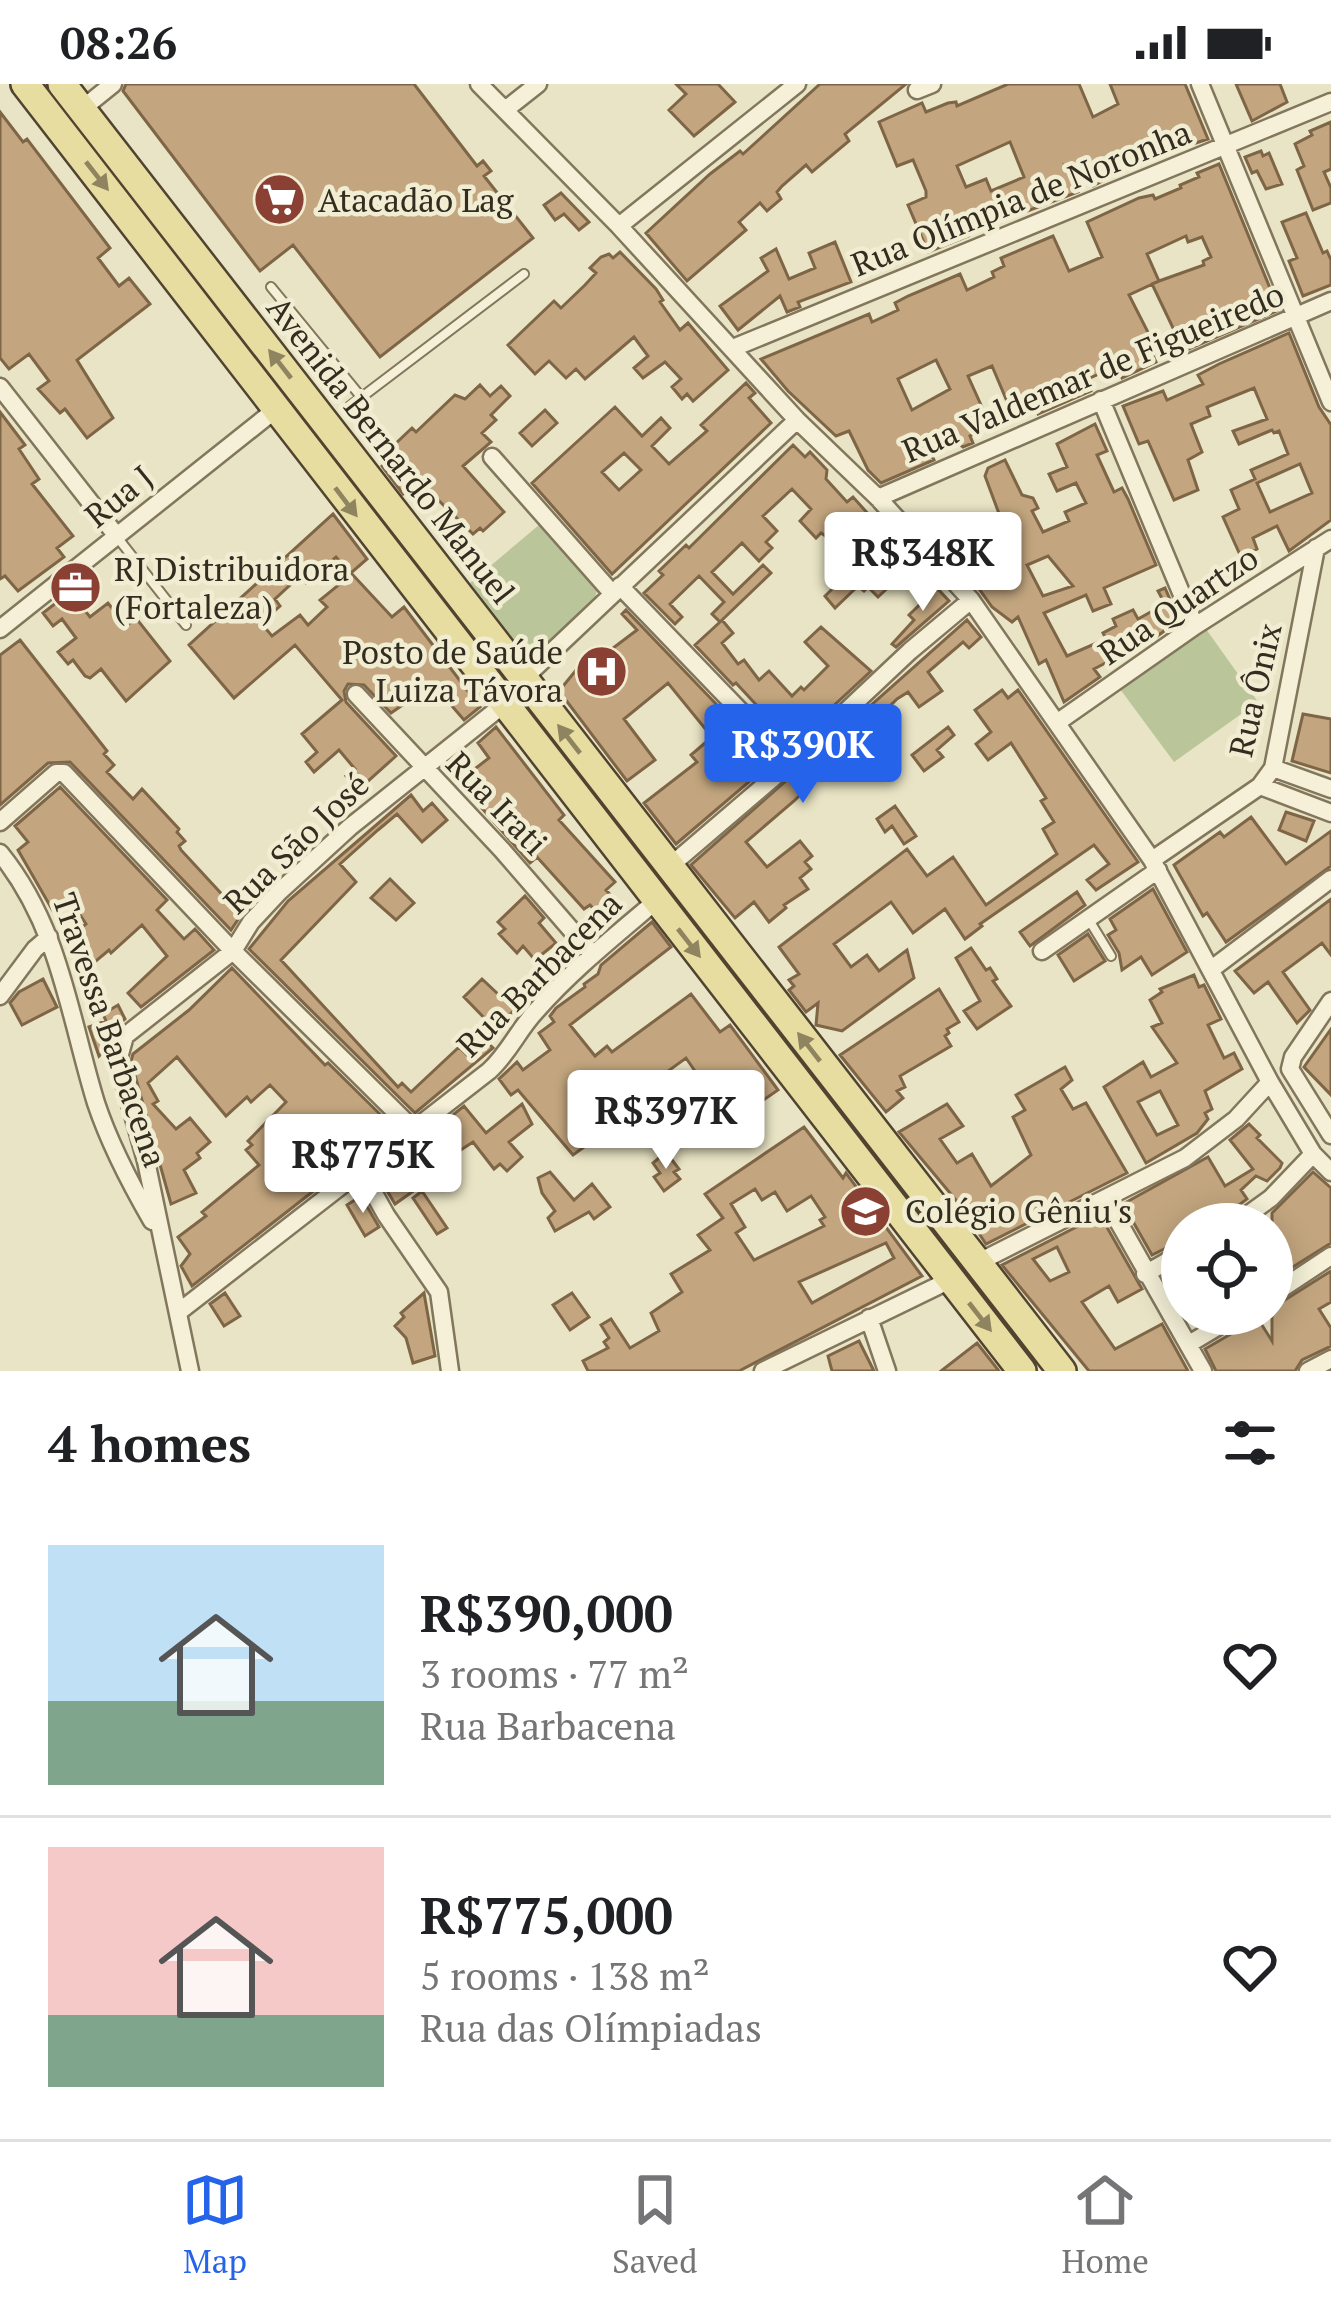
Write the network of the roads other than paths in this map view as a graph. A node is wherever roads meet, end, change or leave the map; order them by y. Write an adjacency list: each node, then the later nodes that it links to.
1 (25, 84): 23 (main road, Avenida Bernardo Manuel, one-way to 23)
2 (62, 84): 9 (main road, Avenida Bernardo Manuel)
3 (113, 84): 9 (street)
4 (479, 84): 10 (street)
5 (538, 84): 10 (street)
6 (796, 84): 12 (street)
7 (1200, 84): 11 (street)
8 (1331, 102): 11 (street, Rua Olímpia de Noronha)
9 (82, 110): 27 (main road, Avenida Bernardo Manuel, one-way to 9)
10 (505, 110): 12 (street)
11 (1228, 146): 16 (street); 17 (street, Rua Olímpia de Noronha)
12 (619, 226): 17 (street)
13 (524, 274): 19 (lane)
14 (271, 286): 19 (lane)
15 (1331, 301): 16 (street, Rua Valdemar de Figueiredo)
16 (1293, 317): 20 (street, Rua Valdemar de Figueiredo); 21 (street)
17 (733, 348): 24 (street)
18 (0, 387): 28 (street)
19 (362, 398): 22 (lane)
20 (1101, 400): 26 (street, Rua Valdemar de Figueiredo); 37 (street)
21 (1331, 402)
22 (350, 406)
23 (275, 410): 28 (street, Rua J); 30 (main road, Avenida Bernardo Manuel, one-way to 30)
24 (797, 419): 26 (street); 33 (street)
25 (492, 457): 33 (street)
26 (878, 498): 34 (street)
27 (408, 532): 30 (main road); 31 (main road, Avenida Bernardo Manuel)
28 (116, 536): 35 (lane); 36 (street, Rua J)
29 (1324, 544): 37 (street, Rua Quartzo); 44 (street, Rua Ônix)
30 (384, 552): 32 (main road, Avenida Bernardo Manuel)
31 (428, 557): 32 (main road); 38 (main road, Avenida Bernardo Manuel)
32 (403, 576): 40 (main road, Avenida Bernardo Manuel)
33 (616, 590): 38 (street); 41 (street)
34 (971, 600): 42 (street); 43 (street)
35 (186, 625)
36 (1, 626)
37 (1195, 626): 42 (street, Rua Quartzo)
38 (522, 680): 52 (main road, Avenida Bernardo Manuel, one-way to 38)
39 (356, 694): 45 (street, Rua Irati)
40 (503, 705): 45 (street, Rua São José); 54 (main road, Avenida Bernardo Manuel)
41 (749, 720): 43 (lane)
42 (1058, 722): 51 (street)
43 (792, 761): 52 (street)
44 (1273, 768): 46 (street, Rua Ônix); 47 (street)
45 (423, 769): 58 (street, Rua São José); 59 (street, Rua Irati)
46 (1260, 786): 48 (street); 51 (street, Rua Ônix)
47 (1331, 789)
48 (1331, 813)
49 (0, 822): 58 (street)
50 (0, 853): 56 (street, Travessa Barbacena)
51 (1155, 865): 55 (street, Rua Ônix); 61 (street)
52 (668, 867): 66 (main road, Avenida Bernardo Manuel, one-way to 52)
53 (1331, 879): 61 (street)
54 (656, 901): 59 (street, Rua Barbacena); 68 (main road, Avenida Bernardo Manuel, one-way to 68)
55 (1088, 919): 57 (street, Rua Ônix); 60 (lane)
56 (49, 937): 62 (street); 77 (street, Travessa Barbacena)
57 (1042, 951)
58 (232, 952): 64 (street, Rua São José); 67 (street)
59 (593, 955): 67 (street, Rua Barbacena)
60 (1111, 956)
61 (1213, 968): 65 (street)
62 (0, 996)
63 (1331, 1001): 69 (street)
64 (134, 1029): 77 (street, Travessa Barbacena)
65 (1270, 1082): 72 (street); 75 (street)
66 (859, 1111): 68 (main road); 70 (main road, Avenida Bernardo Manuel)
67 (413, 1129): 73 (street, Rua Barbacena)
68 (833, 1129): 71 (main road, Avenida Bernardo Manuel)
69 (1331, 1135)
70 (879, 1138): 71 (main road); 79 (main road, Avenida Bernardo Manuel)
71 (852, 1154): 82 (main road, Avenida Bernardo Manuel)
72 (1313, 1154): 74 (street); 76 (street)
73 (361, 1170): 84 (street, Rua Barbacena); 90 (street)
74 (1331, 1172)
75 (1106, 1200): 79 (street); 81 (street)
76 (1264, 1203)
77 (159, 1232): 84 (street)
78 (1331, 1256): 83 (street)
79 (977, 1263): 96 (main road, Avenida Bernardo Manuel)
80 (1161, 1265): 81 (street)
81 (1145, 1274): 87 (street)
82 (950, 1280): 85 (street); 95 (main road, Avenida Bernardo Manuel, one-way to 95)
83 (1293, 1281)
84 (180, 1311): 91 (street)
85 (869, 1318): 89 (street); 94 (street)
86 (1204, 1335): 87 (street)
87 (1189, 1344): 97 (street)
88 (1331, 1359): 98 (street)
89 (802, 1362): 93 (street)
90 (448, 1364): 92 (street)
91 (190, 1371)
92 (430, 1371)
93 (763, 1371)
94 (886, 1371)
95 (1022, 1371)
96 (1062, 1371)
97 (1203, 1371)
98 (1308, 1371)

